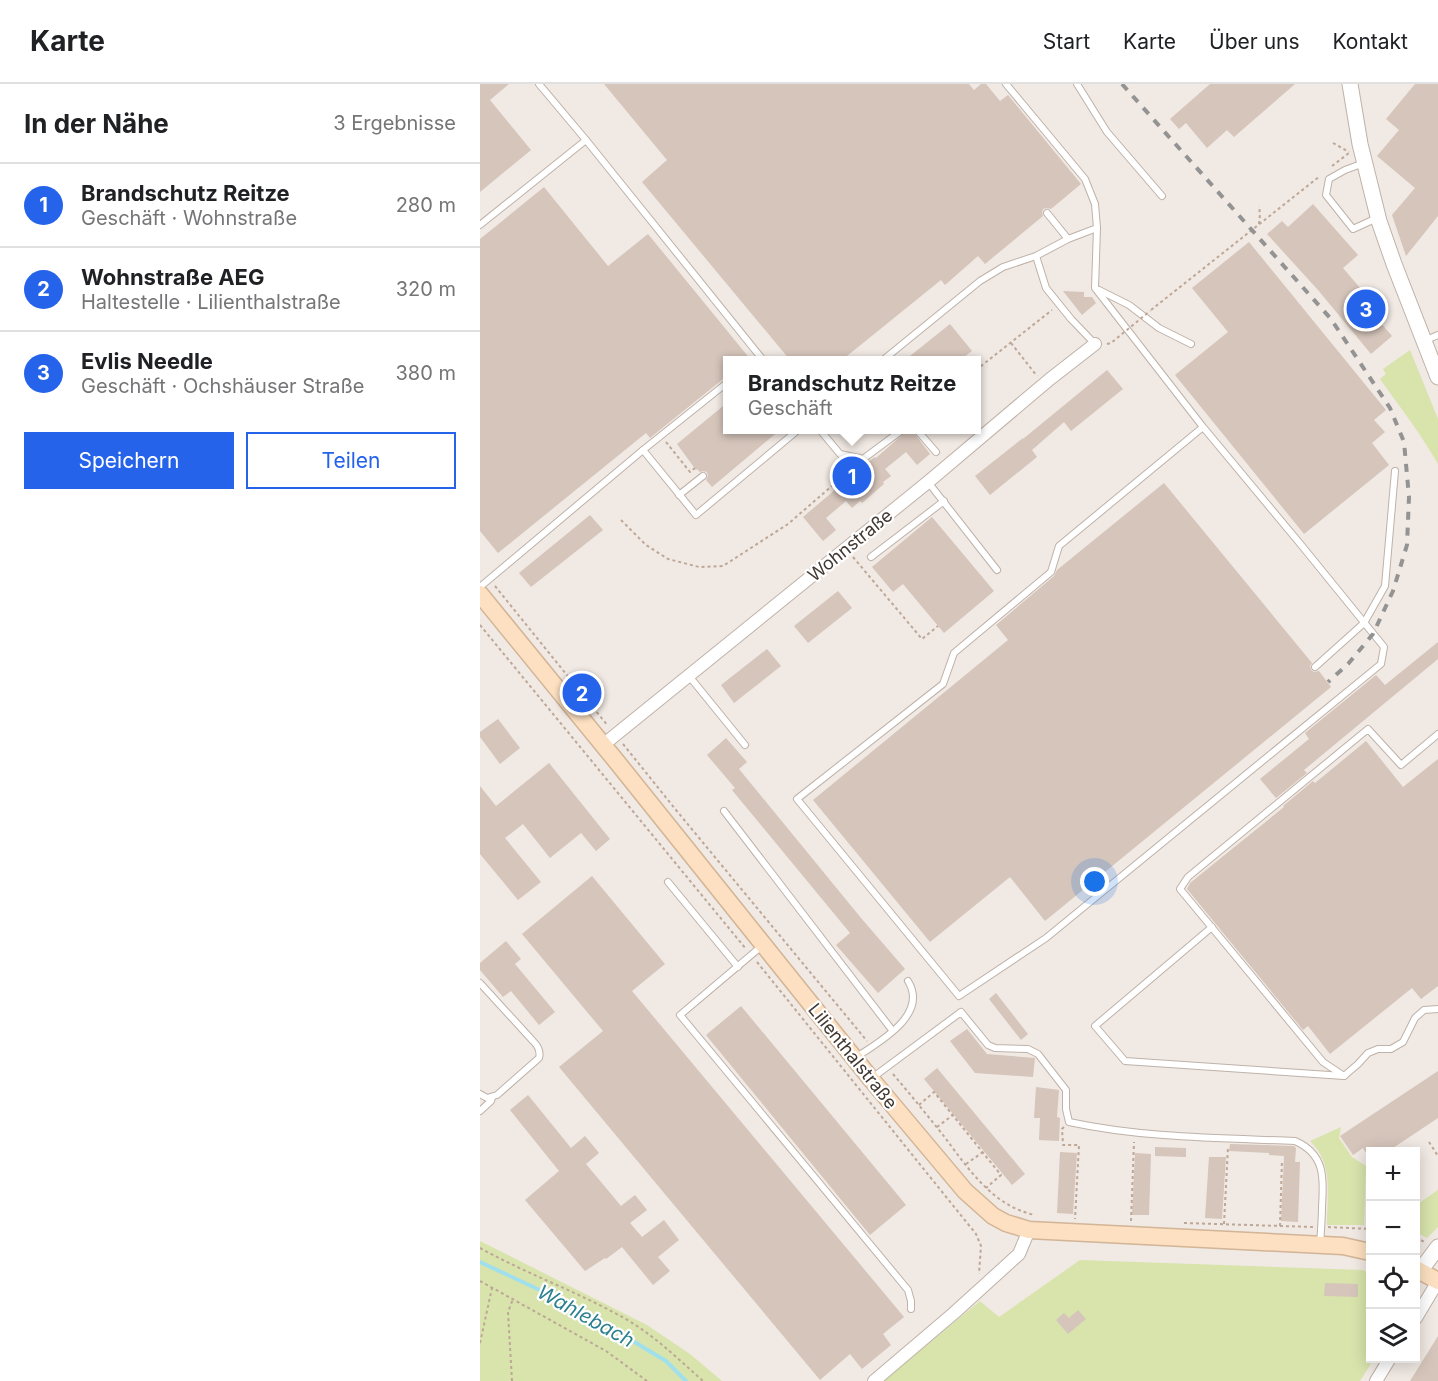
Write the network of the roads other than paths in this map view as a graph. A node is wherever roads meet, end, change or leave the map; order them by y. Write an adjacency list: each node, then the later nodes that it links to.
1 (539, 84): 5 (lane)
2 (1006, 84): 11 (lane)
3 (1077, 84): 7 (lane)
4 (1350, 84): 6 (street)
5 (586, 140): 10 (lane); 18 (lane)
6 (1365, 162): 9 (street); 9 (lane)
7 (1162, 196)
8 (1047, 213): 12 (lane)
9 (1378, 218): 15 (street)
10 (480, 225)
11 (1097, 228): 12 (lane); 14 (lane)
12 (1068, 239): 13 (lane)
13 (1036, 256): 16 (lane); 19 (lane)
14 (1095, 288): 17 (lane); 22 (lane)
15 (1431, 338): 20 (street)
16 (1095, 344): 31 (street, Wohnstraße)
17 (1191, 344)
18 (757, 356)
19 (888, 356)
20 (1438, 377)
21 (723, 386): 27 (lane)
22 (1203, 427): 37 (lane); 37 (lane)
23 (792, 434): 32 (lane)
24 (824, 434): 25 (lane)
25 (896, 434)
26 (921, 434): 28 (lane)
27 (643, 450): 32 (lane); 36 (lane)
28 (936, 452)
29 (1395, 471): 37 (lane)
30 (703, 476): 32 (lane)
31 (928, 482): 33 (lane); 39 (street, Wohnstraße)
32 (680, 495)
33 (944, 501): 34 (lane); 35 (lane)
34 (871, 558)
35 (997, 570)
36 (480, 593): 41 (main road, Lilienthalstraße)
37 (1364, 623): 38 (lane)
38 (1315, 667)
39 (688, 676): 41 (street, Wohnstraße); 42 (lane)
40 (1438, 734): 45 (lane)
41 (610, 740): 46 (main road, Lilienthalstraße)
42 (745, 745)
43 (724, 811): 51 (lane)
44 (668, 882): 47 (lane)
45 (1212, 927): 53 (lane); 53 (lane)
46 (764, 945): 47 (lane); 52 (main road, Lilienthalstraße)
47 (738, 968): 65 (lane)
48 (908, 981): 51 (lane)
49 (480, 983): 56 (lane)
50 (1438, 1009): 53 (lane)
51 (892, 1030): 52 (lane)
52 (855, 1059): 54 (main road, Lilienthalstraße)
53 (1344, 1076)
54 (871, 1079): 58 (main road, Lilienthalstraße); 59 (lane)
55 (480, 1094): 56 (lane)
56 (492, 1097): 57 (lane)
57 (480, 1111)
58 (1029, 1230): 59 (main road, Lilienthalstraße); 68 (street)
59 (1320, 1245): 61 (main road, Lilienthalstraße)
60 (1438, 1247): 62 (street)
61 (1366, 1251)
62 (1420, 1268)
63 (1420, 1271): 64 (main road)
64 (1438, 1281): 66 (street)
65 (911, 1309)
66 (1420, 1311)
67 (1387, 1363): 69 (street)
68 (877, 1381)
69 (1376, 1381)

